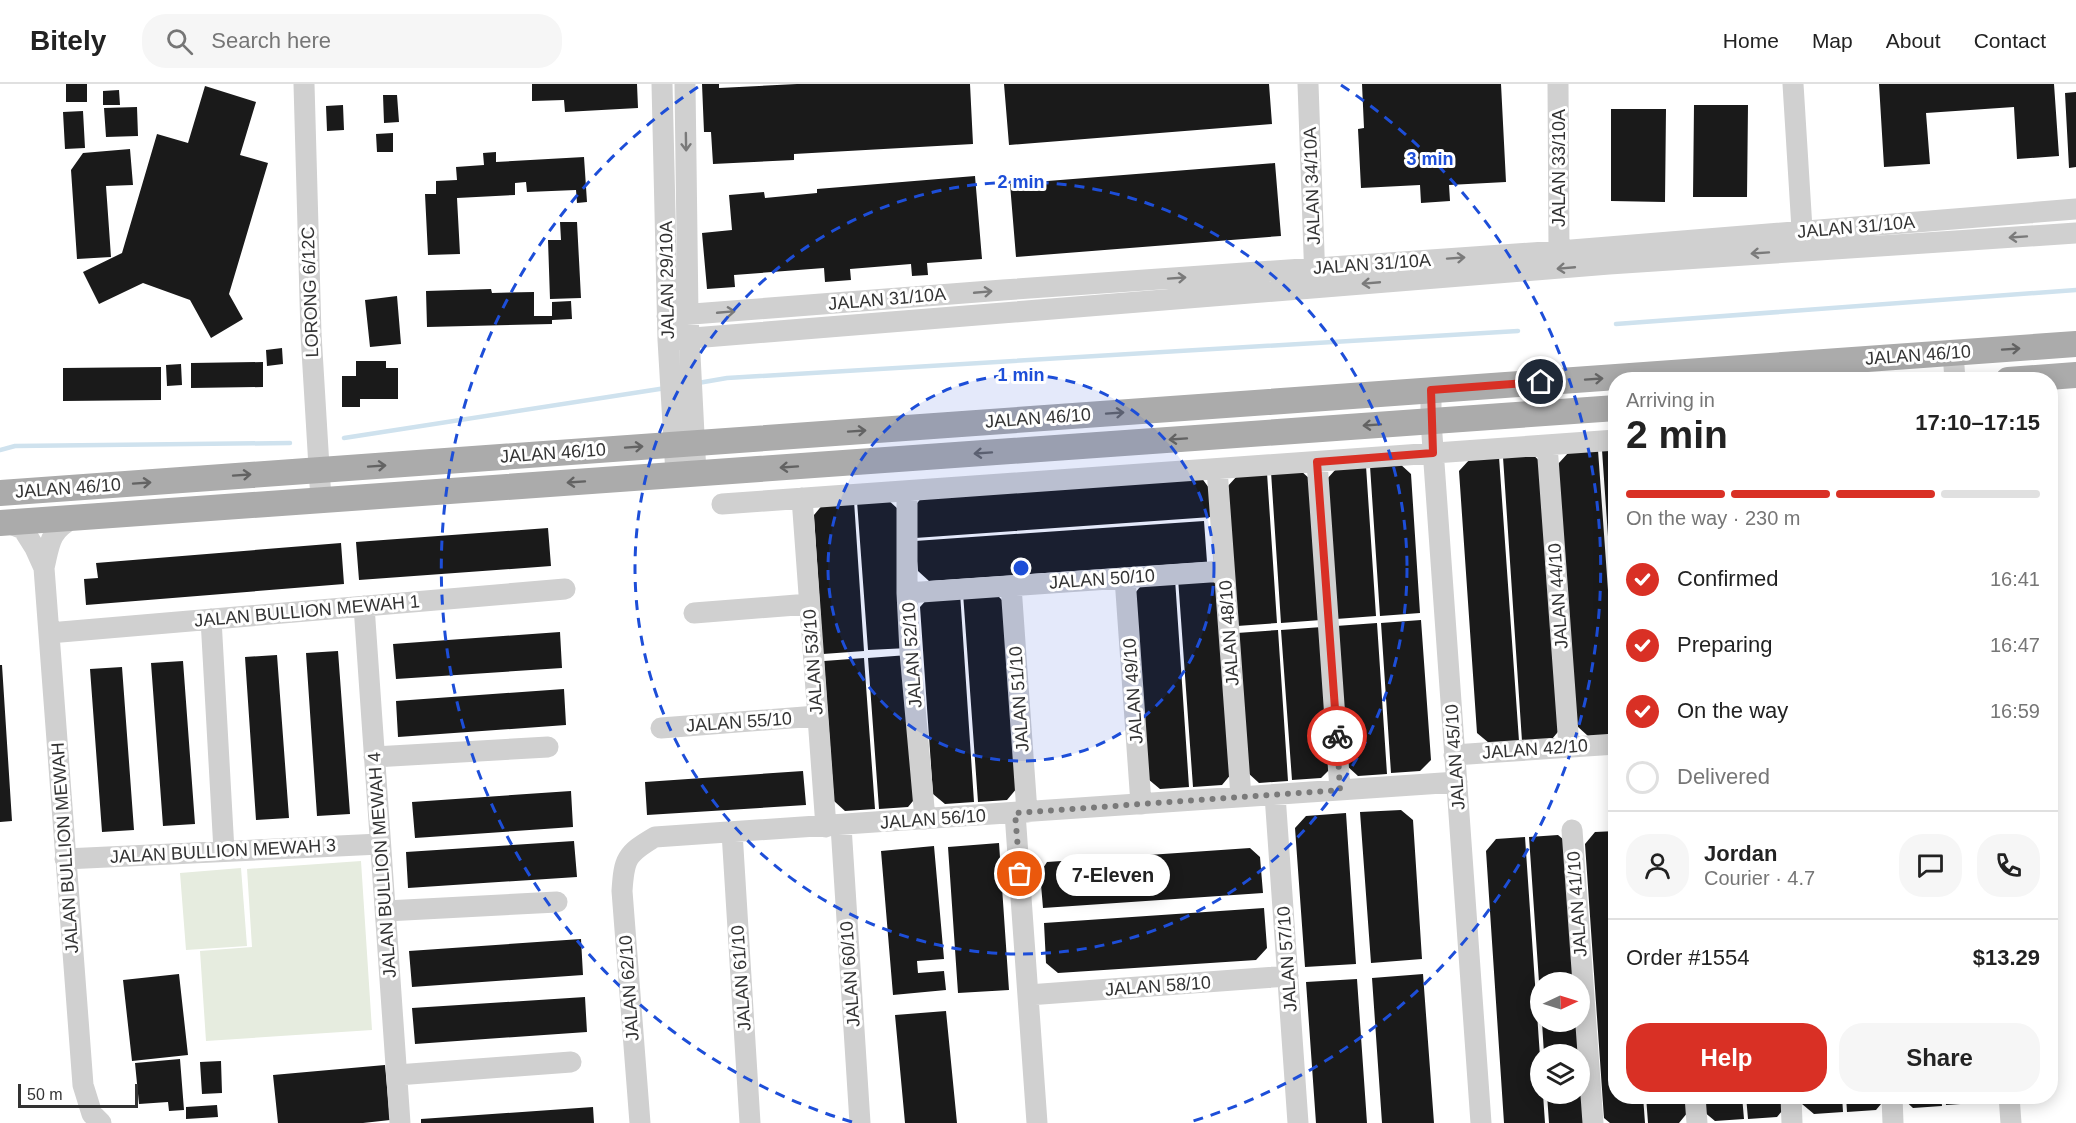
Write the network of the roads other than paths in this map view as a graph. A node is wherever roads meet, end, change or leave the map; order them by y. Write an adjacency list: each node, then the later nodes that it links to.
1 (304, 84): 30 (street, LORONG 6/12C)
2 (662, 84): 12 (street, JALAN 29/10A)
3 (685, 84): 12 (street, JALAN 29/10A, one-way to 12)
4 (1308, 84): 11 (street, JALAN 34/10A)
5 (1558, 84): 10 (street, JALAN 33/10A)
6 (1793, 84): 9 (street)
7 (2076, 209): 9 (street, JALAN 31/10A)
8 (2076, 233): 9 (street, JALAN 31/10A, one-way to 9)
9 (1802, 241): 10 (street, JALAN 31/10A); 11 (street, JALAN 31/10A, one-way to 11)
10 (1559, 251): 11 (street, JALAN 31/10A, one-way to 10)
11 (1315, 278): 12 (street, JALAN 31/10A, one-way to 11); 13 (street, JALAN 31/10A)
12 (678, 316): 13 (street, JALAN 29/10A)
13 (678, 339): 25 (street, JALAN 29/10A)
14 (2076, 344): 15 (main road, JALAN 46/10, one-way to 14)
15 (1953, 353): 16 (main road, JALAN 46/10, one-way to 15); 17 (street)
16 (1685, 372)
17 (1954, 372)
18 (2076, 375): 19 (main road)
19 (2058, 376)
20 (1608, 377): 21 (main road, JALAN 46/10, one-way to 20)
21 (1431, 390): 23 (street, JALAN 45/10); 25 (main road, JALAN 46/10, one-way to 21)
22 (1608, 409): 23 (main road, JALAN 46/10)
23 (1431, 421): 27 (street, JALAN 45/10); 31 (main road, JALAN 46/10, one-way to 31)
24 (1608, 441): 26 (street)
25 (684, 444): 30 (main road, JALAN 46/10, one-way to 25); 31 (street, JALAN 29/10A)
26 (1547, 445): 27 (street); 54 (street, JALAN 44/10)
27 (1433, 453): 28 (street); 55 (street, JALAN 45/10)
28 (1317, 462): 29 (street); 58 (street)
29 (1217, 469): 32 (street); 40 (street, JALAN 48/10)
30 (318, 470): 33 (main road, JALAN 46/10, one-way to 30); 35 (street, LORONG 6/12C)
31 (686, 474): 35 (main road, JALAN 46/10, one-way to 35)
32 (907, 491): 34 (street); 44 (street, JALAN 52/10)
33 (0, 493)
34 (802, 498): 36 (street); 45 (street, JALAN 53/10)
35 (321, 500): 37 (main road, JALAN 46/10)
36 (722, 504)
37 (73, 518): 38 (main road, JALAN 46/10); 39 (street, JALAN BULLION MEWAH)
38 (4, 523): 39 (street, JALAN BULLION MEWAH)
39 (44, 568): 49 (street, JALAN BULLION MEWAH)
40 (1224, 571): 41 (street, JALAN 50/10); 60 (street, JALAN 48/10)
41 (1125, 578): 42 (street, JALAN 50/10); 61 (street, JALAN 49/10)
42 (1011, 586): 44 (street, JALAN 50/10); 62 (street, JALAN 51/10)
43 (565, 589): 46 (street, JALAN BULLION MEWAH 1)
44 (907, 593): 63 (street, JALAN 52/10)
45 (809, 604): 47 (street); 50 (street, JALAN 53/10)
46 (364, 606): 48 (street, JALAN BULLION MEWAH 1); 56 (street, JALAN BULLION MEWAH 4)
47 (694, 613)
48 (211, 619): 49 (street, JALAN BULLION MEWAH 1); 68 (street)
49 (49, 633): 70 (street, JALAN BULLION MEWAH)
50 (817, 716): 51 (street, JALAN 55/10); 64 (street, JALAN 53/10)
51 (662, 728)
52 (1608, 745): 54 (street, JALAN 42/10)
53 (548, 747): 56 (street)
54 (1569, 747): 55 (street, JALAN 42/10)
55 (1454, 755): 57 (street, JALAN 45/10)
56 (374, 757): 67 (street, JALAN BULLION MEWAH 4)
57 (1456, 782): 58 (street, JALAN 56/10); 88 (street, JALAN 45/10)
58 (1340, 790): 59 (street, JALAN 56/10)
59 (1275, 795): 60 (street, JALAN 56/10); 73 (street, JALAN 57/10)
60 (1240, 797): 61 (street, JALAN 56/10)
61 (1142, 804): 62 (street, JALAN 56/10)
62 (1021, 813): 63 (street, JALAN 56/10); 74 (street)
63 (925, 819): 64 (street, JALAN 56/10)
64 (833, 826): 66 (street, JALAN 56/10); 85 (street, JALAN 60/10)
65 (1572, 830): 89 (street, JALAN 41/10)
66 (732, 832): 69 (street, JALAN 56/10); 84 (street, JALAN 61/10)
67 (380, 844): 68 (street, JALAN BULLION MEWAH 3); 72 (street, JALAN BULLION MEWAH 4)
68 (224, 851): 70 (street, JALAN BULLION MEWAH 3)
69 (630, 854): 83 (street, JALAN 62/10)
70 (65, 859): 81 (street, JALAN BULLION MEWAH)
71 (557, 902): 72 (street)
72 (386, 911): 76 (street, JALAN BULLION MEWAH 4)
73 (1288, 976): 74 (street, JALAN 58/10); 87 (street, JALAN 57/10)
74 (1028, 995): 86 (street)
75 (571, 1062): 76 (street)
76 (397, 1075): 82 (street, JALAN BULLION MEWAH 4)
77 (1696, 1104): 90 (street)
78 (1791, 1104): 91 (street)
79 (1892, 1104): 92 (street)
80 (2010, 1104): 93 (street)
81 (101, 1123)
82 (400, 1123)
83 (640, 1123)
84 (750, 1123)
85 (860, 1123)
86 (1037, 1123)
87 (1298, 1123)
88 (1481, 1123)
89 (1593, 1123)
90 (1697, 1123)
91 (1792, 1123)
92 (1893, 1123)
93 (2011, 1123)

